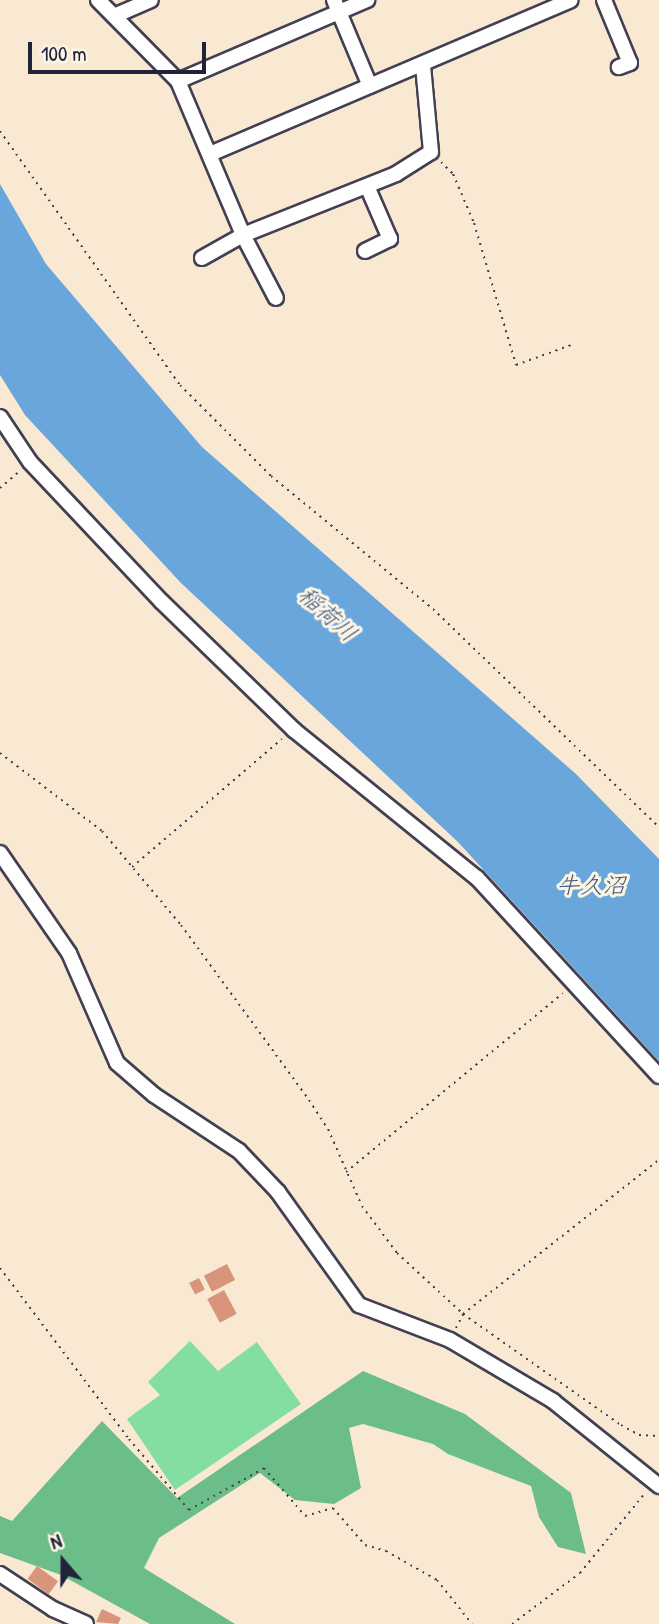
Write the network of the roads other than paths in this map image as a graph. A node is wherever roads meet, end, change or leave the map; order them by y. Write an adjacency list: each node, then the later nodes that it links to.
1 (98, 0): 7 (street)
2 (151, 0): 7 (street)
3 (367, 0): 6 (street)
4 (571, 0): 8 (street)
5 (604, 0): 9 (street)
6 (337, 6): 10 (street); 11 (street)
7 (114, 16): 10 (street)
8 (423, 65): 11 (street); 13 (street)
9 (619, 67)
10 (178, 81): 12 (street)
11 (370, 86): 12 (street)
12 (210, 154): 14 (street)
13 (367, 186): 14 (street); 15 (street)
14 (243, 235): 16 (street); 17 (street)
15 (365, 251)
16 (202, 258)
17 (276, 298)
18 (0, 416): 20 (street)
19 (0, 853): 21 (street)
20 (659, 1076)
21 (658, 1483)
22 (0, 1574): 23 (street)
23 (86, 1624)

